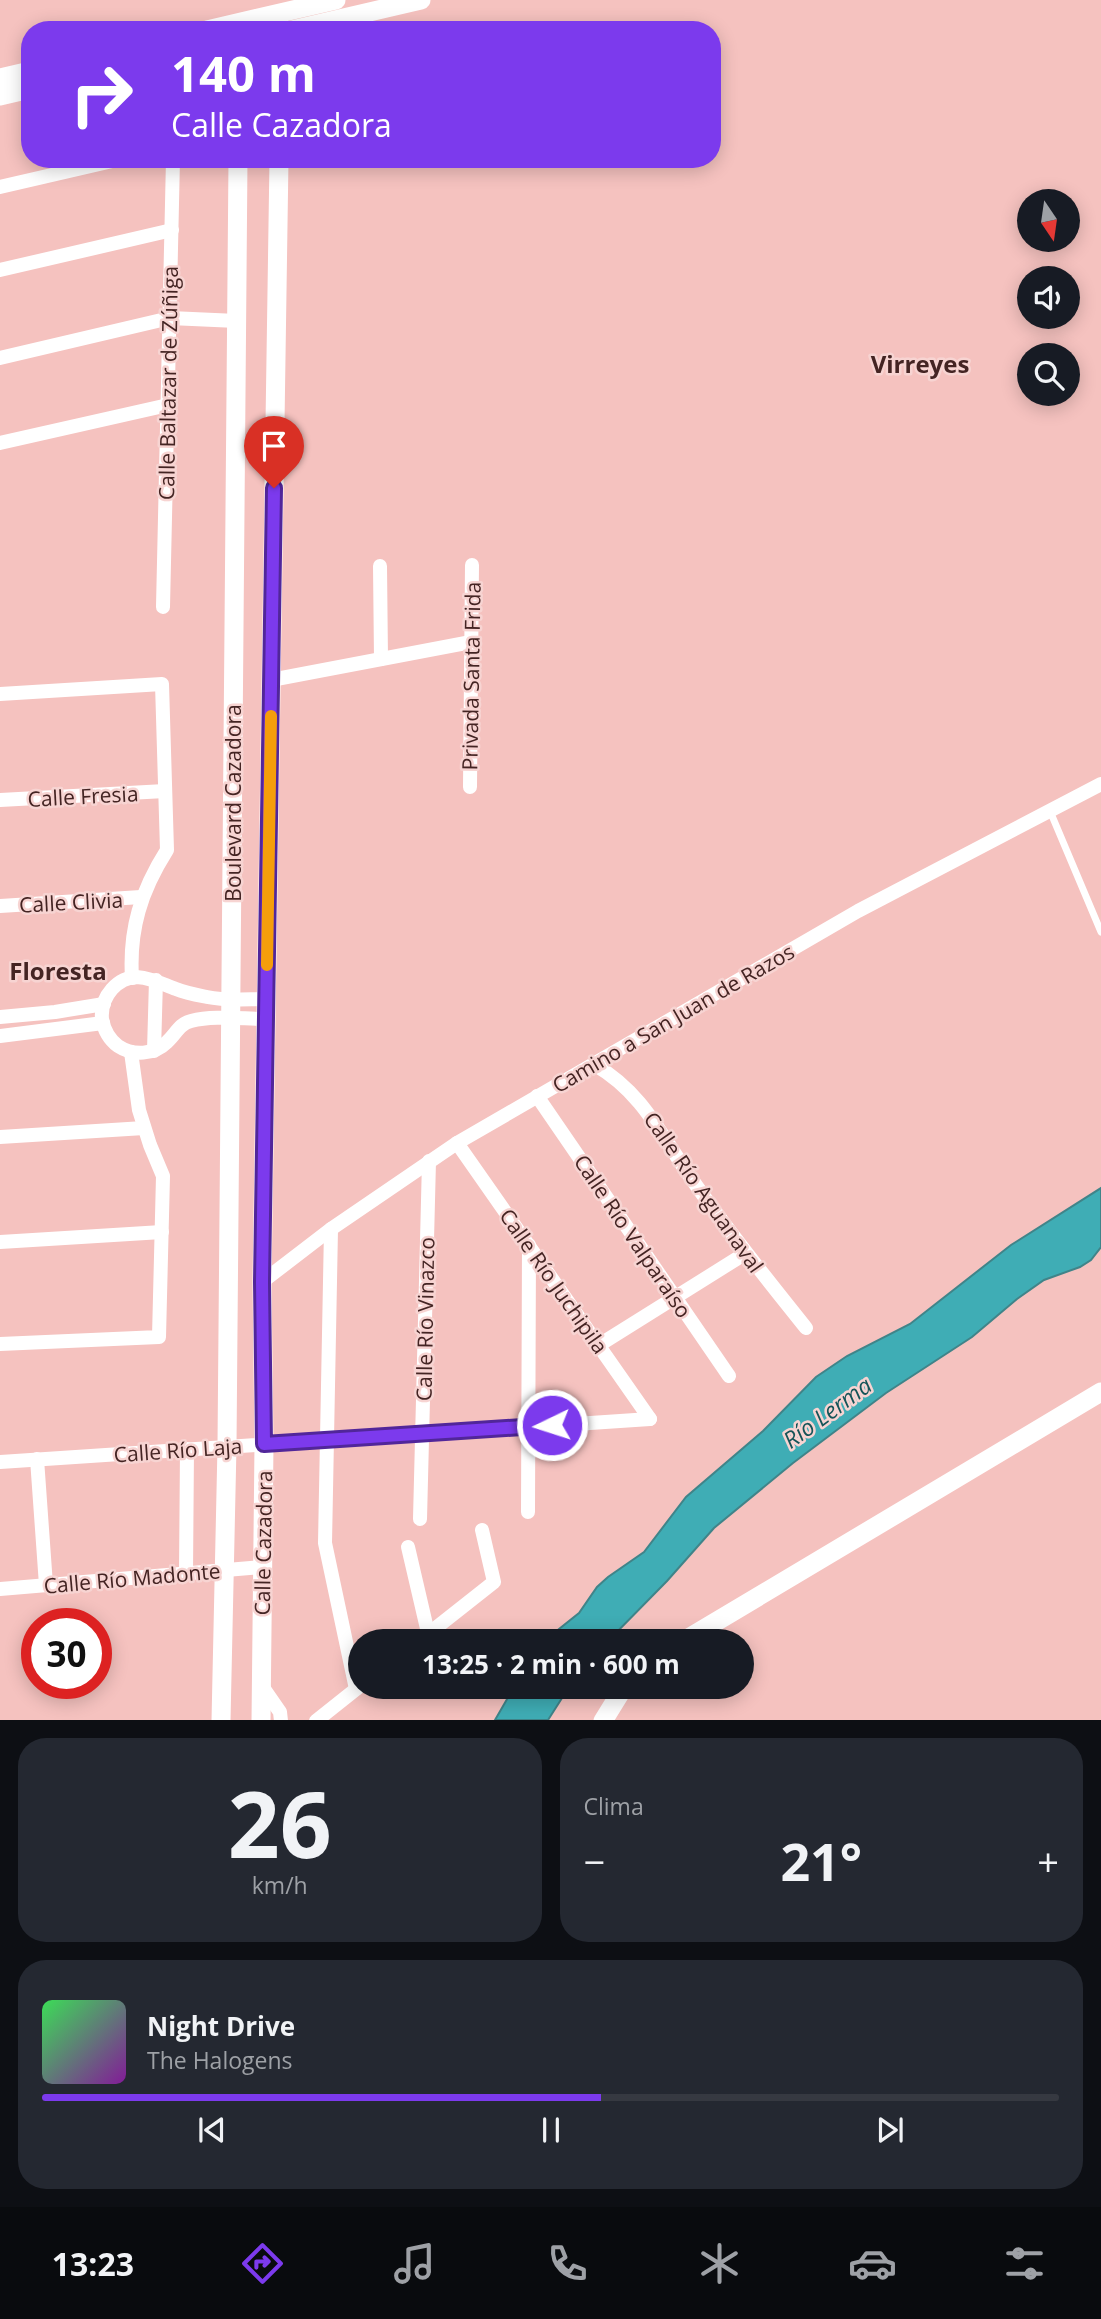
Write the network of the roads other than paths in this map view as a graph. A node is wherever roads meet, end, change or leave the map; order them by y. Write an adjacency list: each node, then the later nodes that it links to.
1 (336, 0): 3 (street)
2 (421, 0): 4 (street)
3 (291, 21)
4 (302, 21)
5 (21, 73): 6 (street)
6 (0, 78)
7 (21, 91): 8 (street)
8 (0, 96)
9 (82, 168): 13 (street)
10 (173, 168): 14 (street, Calle Baltazar de Zúñiga)
11 (238, 168): 17 (street, Boulevard Cazadora)
12 (279, 168): 26 (street, Boulevard Cazadora)
13 (0, 187)
14 (172, 230): 15 (street); 16 (street, Calle Baltazar de Zúñiga)
15 (0, 270)
16 (170, 318): 17 (street); 18 (street); 19 (street, Calle Baltazar de Zúñiga)
17 (237, 321): 38 (street, Boulevard Cazadora)
18 (0, 358)
19 (169, 405): 20 (street); 23 (street, Calle Baltazar de Zúñiga)
20 (0, 443)
21 (472, 565): 24 (street, Privada Santa Frida)
22 (380, 566): 25 (street)
23 (163, 607)
24 (471, 642): 25 (street); 29 (street, Privada Santa Frida)
25 (381, 659): 26 (street)
26 (271, 680): 40 (street, Boulevard Cazadora)
27 (0, 694): 30 (street)
28 (1101, 784): 32 (street, Camino a San Juan de Razos)
29 (470, 787)
30 (165, 791): 31 (street, Calle Fresia); 33 (street)
31 (0, 800)
32 (1050, 811): 35 (lane); 47 (street, Camino a San Juan de Razos)
33 (141, 897): 34 (street, Calle Clivia); 36 (street)
34 (0, 906)
35 (1101, 932)
36 (132, 978): 37 (street); 39 (street)
37 (156, 979): 38 (street); 45 (street)
38 (231, 999): 40 (street); 42 (street, Boulevard Cazadora)
39 (104, 1004): 41 (street); 43 (street)
40 (266, 1009): 42 (street); 58 (street, Boulevard Cazadora)
41 (0, 1017)
42 (231, 1018): 45 (street); 70 (street, Boulevard Cazadora)
43 (103, 1023): 44 (street); 46 (street)
44 (0, 1036)
45 (154, 1051): 46 (street)
46 (131, 1052): 49 (street)
47 (594, 1065): 48 (street, Camino a San Juan de Razos); 57 (street, Calle Río Aguanaval)
48 (537, 1096): 51 (street, Camino a San Juan de Razos); 59 (street, Calle Río Valparaíso)
49 (144, 1128): 50 (street); 54 (street)
50 (0, 1137)
51 (457, 1143): 52 (street, Camino a San Juan de Razos); 56 (street, Calle Río Juchipila)
52 (429, 1161): 53 (street, Camino a San Juan de Razos); 67 (street, Calle Río Vinazco)
53 (331, 1229): 58 (street, Camino a San Juan de Razos); 68 (street)
54 (162, 1232): 55 (street); 61 (street)
55 (0, 1242)
56 (529, 1245): 62 (street, Calle Río Juchipila); 66 (street)
57 (746, 1253): 59 (street); 60 (street, Calle Río Aguanaval)
58 (262, 1282): 69 (street, Calle Cazadora)
59 (675, 1297): 62 (street); 63 (street, Calle Río Valparaíso)
60 (806, 1328)
61 (0, 1344)
62 (599, 1345): 65 (street, Calle Río Juchipila)
63 (729, 1376)
64 (1101, 1392): 85 (street)
65 (650, 1419): 66 (street, Calle Río Laja)
66 (528, 1427): 67 (street, Calle Río Laja); 74 (street)
67 (422, 1434): 68 (street, Calle Río Laja); 75 (street, Calle Río Vinazco)
68 (327, 1440): 69 (street, Calle Río Laja); 86 (street)
69 (264, 1444): 70 (street, Calle Río Laja); 78 (street, Calle Cazadora)
70 (227, 1446): 71 (street, Calle Río Laja); 79 (street, Calle Cazadora)
71 (187, 1449): 72 (street, Calle Río Laja); 80 (street)
72 (37, 1459): 73 (street, Calle Río Laja); 81 (street)
73 (0, 1462)
74 (528, 1512)
75 (420, 1519)
76 (482, 1530): 84 (street)
77 (408, 1547): 83 (street)
78 (263, 1567): 79 (street, Calle Río Madonte); 87 (street, Calle Cazadora)
79 (225, 1570): 80 (street, Calle Río Madonte); 90 (street, Calle Cazadora)
80 (187, 1573): 81 (street, Calle Río Madonte)
81 (46, 1586): 82 (street, Calle Río Madonte)
82 (0, 1589)
83 (422, 1629)
84 (433, 1629)
85 (704, 1629)
86 (348, 1644)
87 (261, 1685): 91 (street, Calle Cazadora); 92 (street)
88 (348, 1696): 93 (street)
89 (616, 1699): 94 (street)
90 (221, 1720)
91 (261, 1720)
92 (281, 1720)
93 (316, 1720)
94 (603, 1720)

